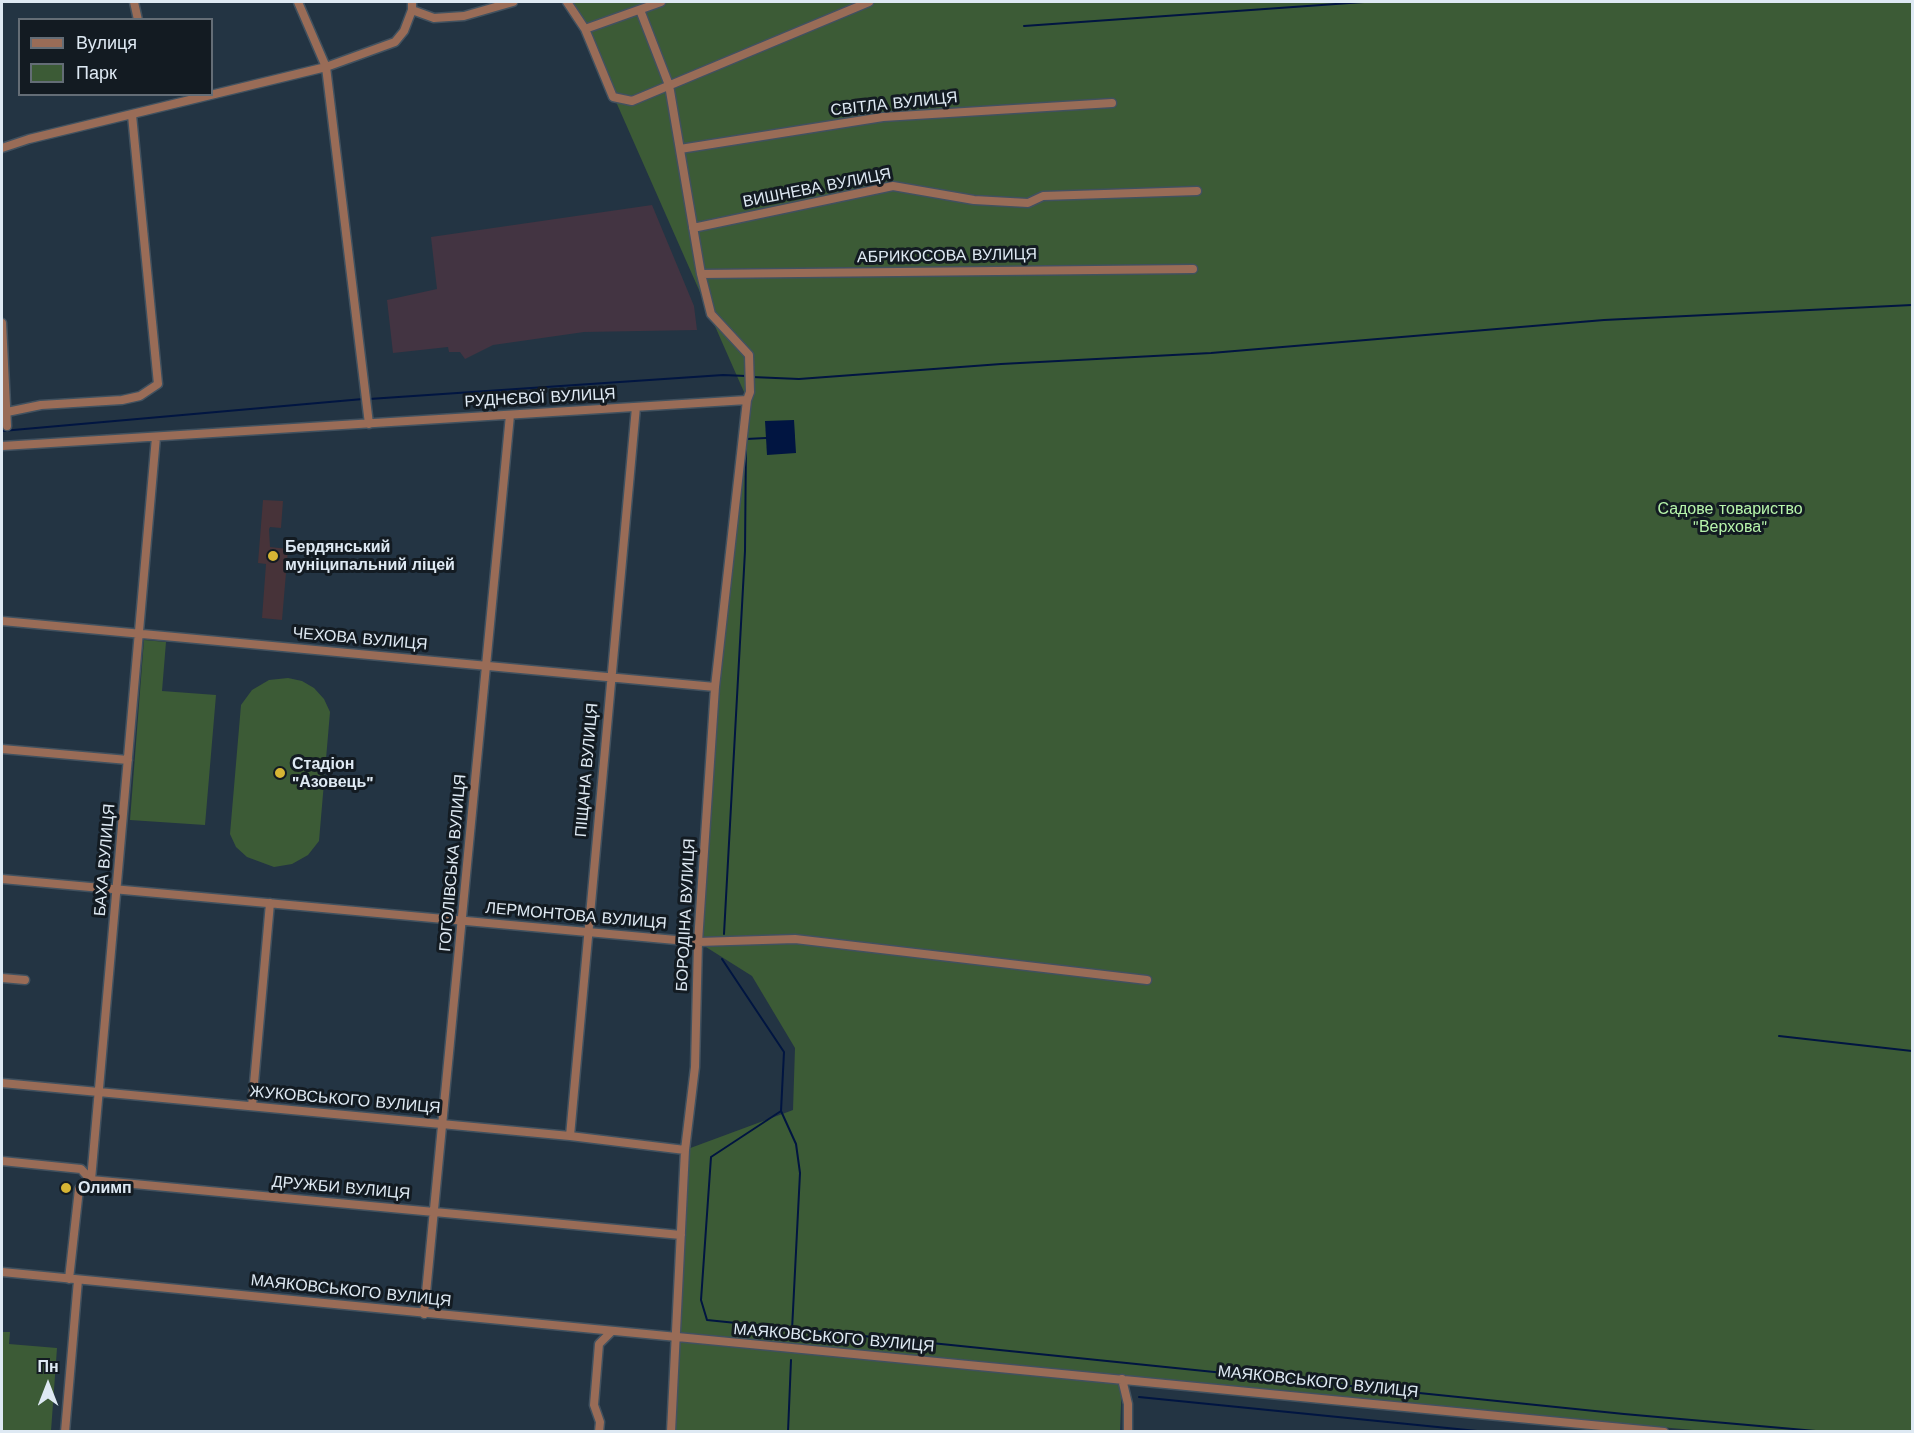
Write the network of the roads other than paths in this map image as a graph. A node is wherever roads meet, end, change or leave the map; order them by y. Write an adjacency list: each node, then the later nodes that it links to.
1 (134, 2): 9 (street)
2 (298, 2): 11 (street)
3 (513, 2): 7 (street)
4 (567, 2): 10 (street)
5 (661, 2): 8 (street)
6 (869, 2): 12 (street)
7 (412, 6): 11 (street)
8 (640, 10): 10 (street); 12 (street)
9 (138, 18)
10 (585, 29): 12 (street)
11 (326, 67): 13 (street); 28 (street)
12 (669, 85): 18 (street)
13 (213, 95)
14 (209, 96): 16 (street)
15 (1112, 103): 18 (street, СВІТЛА ВУЛИЦЯ)
16 (132, 115): 17 (street); 26 (street)
17 (2, 148)
18 (680, 149): 20 (street)
19 (1197, 191): 20 (street, ВИШНЕВА ВУЛИЦЯ)
20 (693, 228): 22 (street)
21 (1193, 269): 22 (street, АБРИКОСОВА ВУЛИЦЯ)
22 (701, 274): 24 (street)
23 (2, 323): 26 (street)
24 (748, 396): 25 (street, РУДНЄВОЇ ВУЛИЦЯ); 36 (street, БОРОДІНА ВУЛИЦЯ)
25 (636, 407): 27 (street, РУДНЄВОЇ ВУЛИЦЯ); 35 (street, ПІЩАНА ВУЛИЦЯ)
26 (7, 412): 29 (street)
27 (510, 415): 28 (street, РУДНЄВОЇ ВУЛИЦЯ); 34 (street, ГОГОЛІВСЬКА ВУЛИЦЯ)
28 (369, 424): 30 (street, РУДНЄВОЇ ВУЛИЦЯ)
29 (7, 426)
30 (156, 437): 31 (street, РУДНЄВОЇ ВУЛИЦЯ); 33 (street, БАХА ВУЛИЦЯ)
31 (2, 446)
32 (2, 621): 33 (street, ЧЕХОВА ВУЛИЦЯ)
33 (139, 634): 34 (street, ЧЕХОВА ВУЛИЦЯ); 38 (street, БАХА ВУЛИЦЯ)
34 (487, 666): 35 (street, ЧЕХОВА ВУЛИЦЯ); 42 (street, ГОГОЛІВСЬКА ВУЛИЦЯ)
35 (611, 678): 36 (street, ЧЕХОВА ВУЛИЦЯ); 43 (street, ПІЩАНА ВУЛИЦЯ)
36 (715, 687): 44 (street, БОРОДІНА ВУЛИЦЯ)
37 (2, 749): 38 (street)
38 (128, 760): 40 (street, БАХА ВУЛИЦЯ)
39 (2, 879): 40 (street, ЛЕРМОНТОВА ВУЛИЦЯ)
40 (117, 889): 41 (street, ЛЕРМОНТОВА ВУЛИЦЯ); 49 (street, БАХА ВУЛИЦЯ)
41 (270, 903): 42 (street, ЛЕРМОНТОВА ВУЛИЦЯ); 50 (street)
42 (463, 921): 43 (street, ЛЕРМОНТОВА ВУЛИЦЯ); 51 (street, ГОГОЛІВСЬКА ВУЛИЦЯ)
43 (587, 932): 44 (street, ЛЕРМОНТОВА ВУЛИЦЯ); 52 (street, ПІЩАНА ВУЛИЦЯ)
44 (698, 942): 47 (street, ЛЕРМОНТОВА ВУЛИЦЯ); 53 (street, БОРОДІНА ВУЛИЦЯ)
45 (2, 978): 46 (street)
46 (25, 980)
47 (1147, 980)
48 (2, 1083): 49 (street, ЖУКОВСЬКОГО ВУЛИЦЯ)
49 (100, 1092): 50 (street, ЖУКОВСЬКОГО ВУЛИЦЯ); 55 (street, БАХА ВУЛИЦЯ)
50 (252, 1106): 51 (street, ЖУКОВСЬКОГО ВУЛИЦЯ)
51 (442, 1124): 52 (street, ЖУКОВСЬКОГО ВУЛИЦЯ); 56 (street, ГОГОЛІВСЬКА ВУЛИЦЯ)
52 (570, 1136): 53 (street, ЖУКОВСЬКОГО ВУЛИЦЯ)
53 (685, 1150): 57 (street, БОРОДІНА ВУЛИЦЯ)
54 (2, 1161): 55 (street, ДРУЖБИ ВУЛИЦЯ)
55 (91, 1180): 56 (street, ДРУЖБИ ВУЛИЦЯ); 59 (street, БАХА ВУЛИЦЯ)
56 (433, 1212): 57 (street, ДРУЖБИ ВУЛИЦЯ); 60 (street, ГОГОЛІВСЬКА ВУЛИЦЯ)
57 (681, 1235): 62 (street, БОРОДІНА ВУЛИЦЯ)
58 (2, 1272): 59 (street, МАЯКОВСЬКОГО ВУЛИЦЯ)
59 (74, 1279): 60 (street, МАЯКОВСЬКОГО ВУЛИЦЯ); 64 (street, БАХА ВУЛИЦЯ)
60 (424, 1314): 61 (street, МАЯКОВСЬКОГО ВУЛИЦЯ)
61 (611, 1332): 62 (street, МАЯКОВСЬКОГО ВУЛИЦЯ); 65 (street)
62 (676, 1339): 63 (street, МАЯКОВСЬКОГО ВУЛИЦЯ); 66 (street, БОРОДІНА ВУЛИЦЯ)
63 (1122, 1378): 67 (street); 68 (street, МАЯКОВСЬКОГО ВУЛИЦЯ)
64 (64, 1431)
65 (598, 1431)
66 (671, 1431)
67 (1128, 1431)
68 (1664, 1431)

